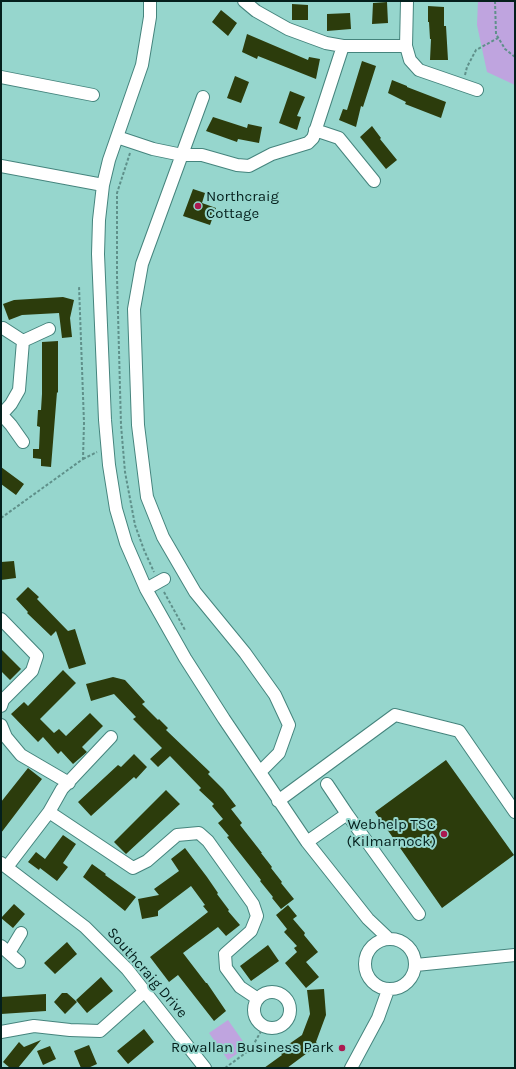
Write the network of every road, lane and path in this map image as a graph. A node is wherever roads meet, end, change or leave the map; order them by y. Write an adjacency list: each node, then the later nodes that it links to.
1 (150, 1): 15 (street)
2 (244, 1): 6 (street)
3 (407, 1): 7 (street)
4 (496, 1): 5 (path)
5 (498, 38): 8 (path); 10 (path)
6 (343, 46): 7 (street); 14 (street)
7 (406, 46): 10 (street)
8 (515, 57)
9 (1, 77): 12 (street)
10 (463, 86): 11 (street)
11 (477, 90)
12 (93, 96)
13 (203, 97): 16 (street)
14 (316, 130): 16 (street); 18 (street)
15 (117, 137): 16 (street); 19 (street)
16 (182, 155): 33 (street)
17 (1, 166): 19 (street)
18 (374, 181)
19 (102, 185): 28 (street)
20 (79, 286): 26 (path)
21 (3, 328): 23 (street)
22 (49, 329): 23 (street)
23 (23, 341): 24 (street)
24 (2, 414): 25 (street)
25 (23, 442)
26 (1, 518)
27 (164, 579): 28 (street)
28 (146, 588): 33 (street)
29 (1, 619): 30 (street)
30 (1, 706)
31 (1, 725): 34 (street)
32 (111, 737): 34 (street)
33 (260, 772): 36 (street)
34 (69, 783): 37 (street)
35 (327, 784): 39 (street)
36 (278, 801): 38 (street); 40 (street)
37 (49, 812): 41 (street); 51 (street)
38 (515, 812)
39 (347, 814): 40 (street); 42 (street)
40 (307, 842): 44 (street)
41 (4, 865): 50 (street, Southcraig Drive)
42 (419, 914)
43 (21, 933): 45 (street)
44 (388, 938): 48 (street); 49 (street)
45 (5, 949): 47 (street)
46 (515, 955): 48 (street)
47 (19, 962)
48 (416, 965): 49 (street)
49 (388, 990): 56 (street)
50 (145, 991): 53 (street); 54 (street, Southcraig Drive)
51 (258, 998): 52 (street); 52 (street)
52 (264, 1026): 55 (path)
53 (1, 1032)
54 (205, 1068)
55 (225, 1068)
56 (351, 1068)

